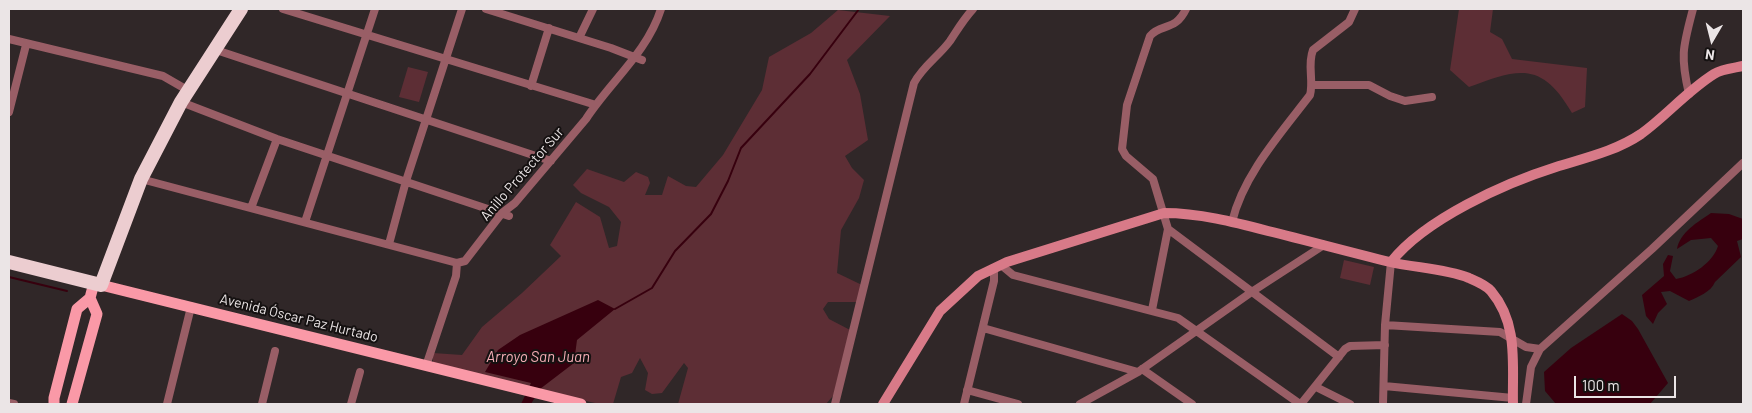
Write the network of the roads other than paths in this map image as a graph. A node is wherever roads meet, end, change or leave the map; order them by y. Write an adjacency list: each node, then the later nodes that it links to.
1 (241, 9): 17 (highway)
2 (283, 9): 13 (street)
3 (375, 9): 13 (street)
4 (462, 9): 18 (street)
5 (486, 9): 12 (street)
6 (593, 9): 14 (street)
7 (661, 9): 19 (street, Anillo Protector Sur)
8 (973, 9): 77 (street)
9 (1186, 9): 37 (street)
10 (1355, 9): 21 (street)
11 (1693, 9): 24 (street)
12 (549, 28): 14 (street); 22 (street)
13 (366, 34): 18 (street); 23 (street)
14 (579, 38): 19 (street)
15 (9, 39): 16 (street)
16 (26, 44): 25 (street); 28 (street)
17 (213, 49): 23 (street); 25 (highway)
18 (446, 59): 22 (street); 29 (street)
19 (639, 59): 27 (street, Anillo Protector Sur)
20 (1743, 66): 24 (street)
21 (1313, 85): 26 (street); 40 (street)
22 (531, 86): 27 (street)
23 (346, 94): 29 (street); 31 (street)
24 (1689, 94): 45 (street)
25 (185, 96): 30 (street); 34 (highway)
26 (1432, 97)
27 (596, 105): 32 (street, Anillo Protector Sur)
28 (9, 112)
29 (426, 120): 32 (street); 35 (street)
30 (277, 139): 31 (street); 36 (street)
31 (325, 155): 35 (street); 39 (street)
32 (551, 161): 38 (street, Anillo Protector Sur)
33 (1743, 163): 58 (street)
34 (141, 179): 36 (street); 48 (highway)
35 (406, 181): 38 (street); 42 (street)
36 (251, 208): 39 (street)
37 (1164, 212): 40 (street); 41 (street); 47 (street)
38 (506, 214): 46 (street, Anillo Protector Sur)
39 (305, 222): 42 (street)
40 (1232, 222): 43 (street)
41 (1168, 229): 49 (street); 52 (street)
42 (389, 244): 46 (street)
43 (1324, 245): 45 (street); 49 (street)
44 (9, 262): 48 (highway, Avenida Óscar Paz Hurtado)
45 (1391, 262): 53 (street); 56 (street)
46 (457, 263): 61 (street)
47 (998, 266): 52 (street); 54 (street); 78 (street)
48 (98, 284): 50 (main road); 51 (main road, Avenida Óscar Paz Hurtado)
49 (1253, 291): 55 (street); 60 (street)
50 (90, 298): 71 (main road); 72 (main road)
51 (191, 308): 61 (main road, Avenida Óscar Paz Hurtado); 73 (street)
52 (1152, 310): 55 (street)
53 (1385, 326): 56 (street); 57 (street)
54 (983, 328): 62 (street); 66 (street)
55 (1199, 331): 62 (street); 82 (street)
56 (1512, 340): 58 (street); 67 (street)
57 (1385, 345): 60 (street); 64 (street)
58 (1540, 349): 85 (street)
59 (275, 351): 74 (street)
60 (1339, 357): 65 (street)
61 (426, 366): 76 (main road, Avenida Óscar Paz Hurtado)
62 (1140, 370): 69 (street); 81 (street)
63 (360, 372): 75 (street)
64 (1384, 386): 67 (street); 84 (street)
65 (1316, 387): 82 (street); 83 (street)
66 (967, 390): 79 (street); 80 (street)
67 (1513, 401)
68 (9, 403): 70 (street)
69 (1085, 403)
70 (14, 404)
71 (54, 404)
72 (72, 404)
73 (166, 404)
74 (262, 404)
75 (351, 404)
76 (581, 404)
77 (835, 404)
78 (883, 404)
79 (964, 404)
80 (1018, 404)
81 (1192, 404)
82 (1300, 404)
83 (1350, 404)
84 (1383, 404)
85 (1526, 404)

